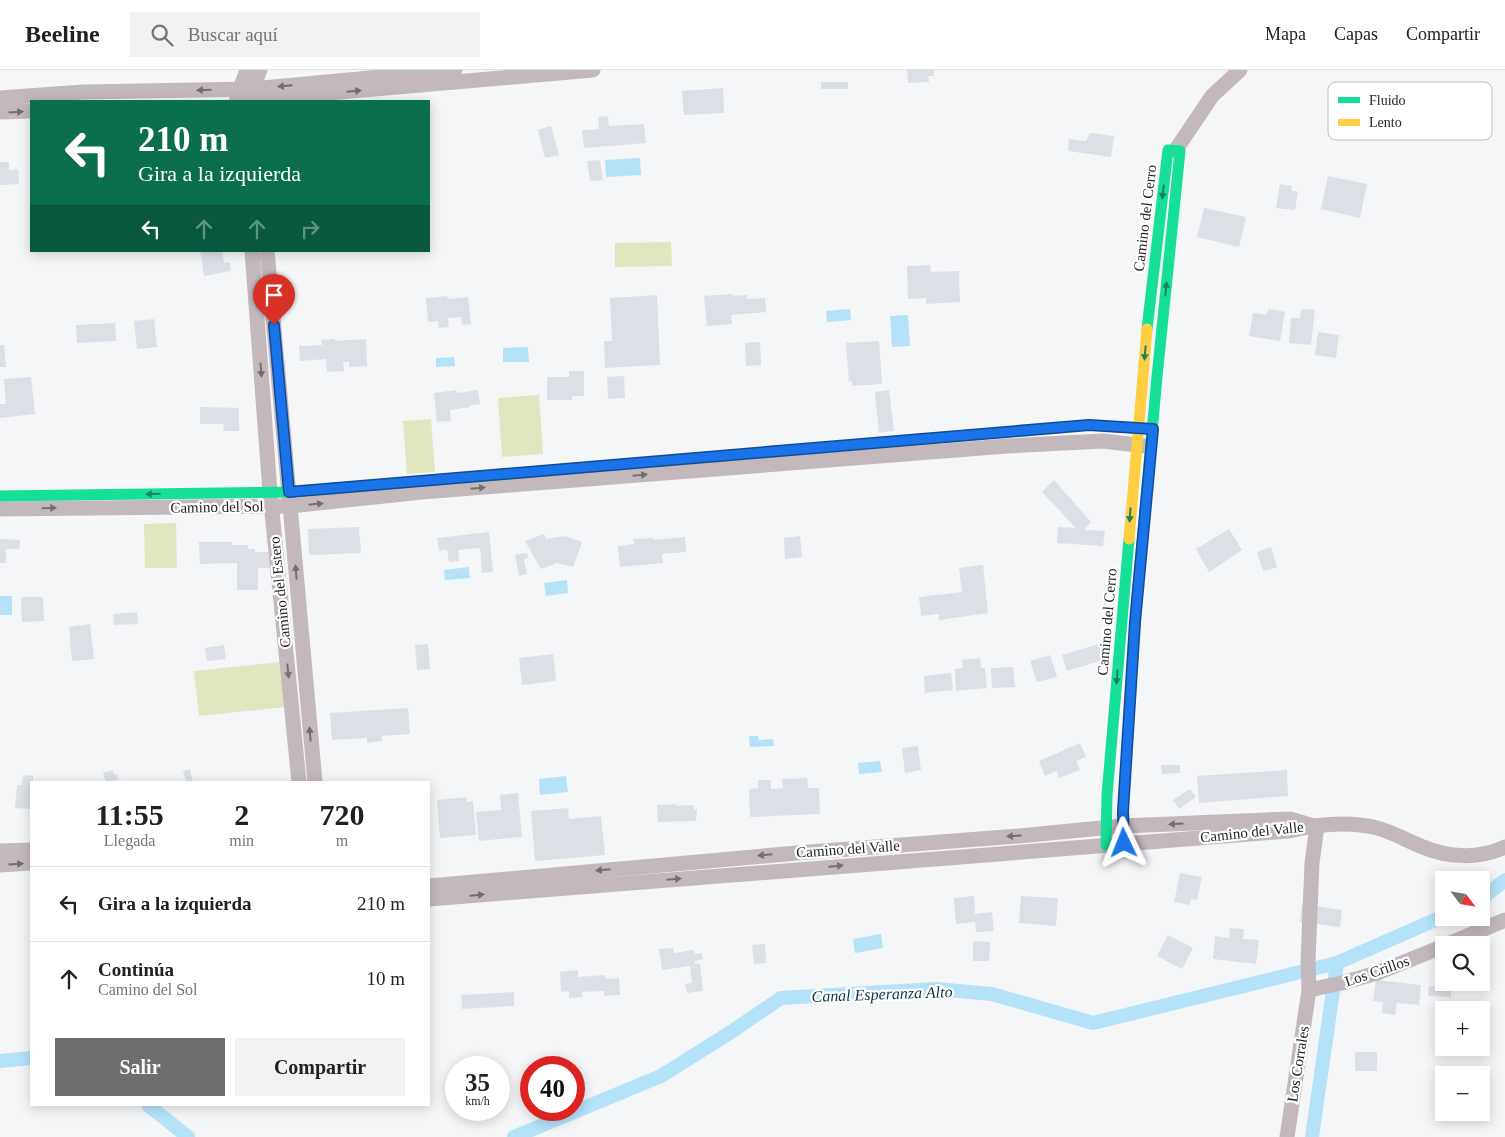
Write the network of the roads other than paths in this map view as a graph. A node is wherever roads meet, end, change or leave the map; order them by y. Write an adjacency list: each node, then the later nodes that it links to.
1 (248, 70): 7 (street)
2 (260, 70): 7 (street)
3 (455, 70): 7 (street, one-way to 7)
4 (592, 70): 7 (street, one-way to 4)
5 (1240, 70): 10 (street)
6 (0, 98): 7 (street, one-way to 6)
7 (245, 98)
8 (30, 111): 9 (street, one-way to 8)
9 (0, 112)
10 (1175, 151): 13 (street, Camino del Cerro, one-way to 13); 14 (street, Camino del Cerro, one-way to 10)
11 (252, 252): 17 (street, Camino del Estero, one-way to 17)
12 (267, 252): 18 (street, Camino del Estero)
13 (1139, 427): 14 (street, Camino del Sol); 15 (street, Camino del Cerro); 18 (street, Camino del Sol)
14 (1153, 429): 15 (street, Camino del Cerro)
15 (1144, 446): 18 (street, Camino del Sol, one-way to 15); 22 (street, Camino del Cerro); 24 (street, Camino del Cerro, one-way to 24)
16 (0, 496): 17 (street, Camino del Sol, one-way to 16)
17 (271, 499): 18 (street, Camino del Sol); 19 (street, Camino del Sol, one-way to 17); 20 (street, Camino del Estero, one-way to 20)
18 (289, 499): 21 (street, Camino del Estero, one-way to 18)
19 (0, 509)
20 (299, 781)
21 (315, 781)
22 (1122, 826): 23 (street, Camino del Valle, one-way to 22); 24 (street, Camino del Valle); 25 (street, Camino del Cerro)
23 (1314, 826): 25 (street, Camino del Valle); 27 (street); 37 (street, Los Corrales)
24 (1106, 828): 26 (street, Camino del Cerro); 32 (street, Camino del Valle, one-way to 32)
25 (1124, 843): 26 (street, Camino del Valle)
26 (1106, 845): 33 (street, Camino del Valle, one-way to 26)
27 (1505, 847)
28 (30, 850): 29 (street)
29 (0, 851)
30 (30, 863): 31 (street, one-way to 30)
31 (0, 865)
32 (430, 886)
33 (430, 899)
34 (1505, 920): 35 (street, Los Crillos)
35 (1467, 936)
36 (1435, 949): 37 (street, Los Crillos)
37 (1309, 984): 38 (street, Los Corrales)
38 (1287, 1137)

